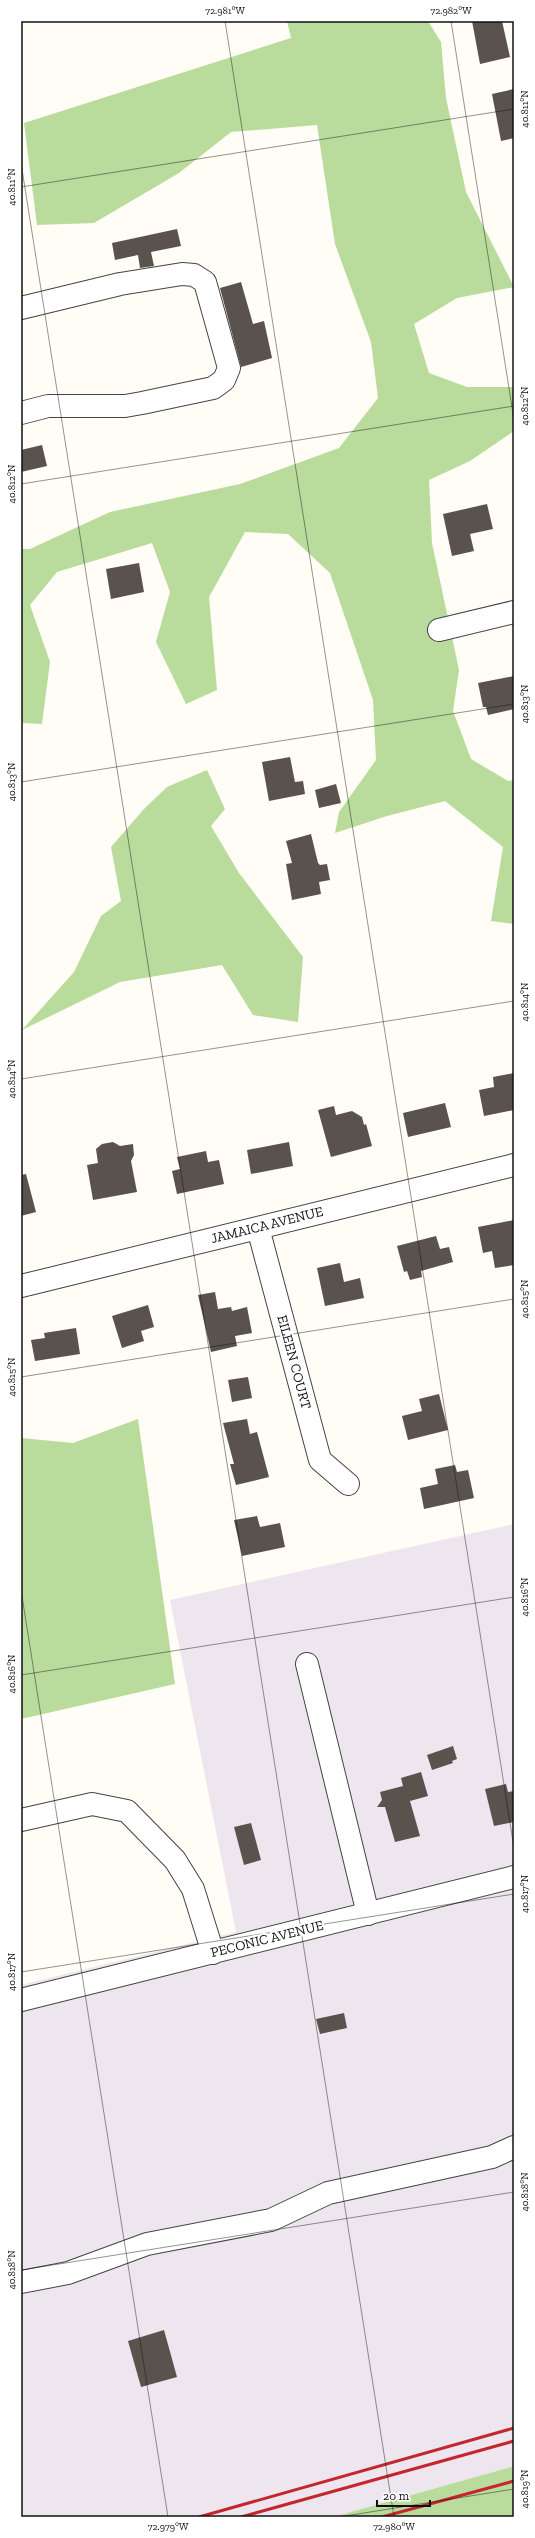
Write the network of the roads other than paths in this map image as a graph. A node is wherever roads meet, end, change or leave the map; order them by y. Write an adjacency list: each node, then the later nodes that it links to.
1 (21, 308): 2 (street)
2 (21, 412)
3 (514, 612): 4 (street)
4 (439, 630)
5 (514, 1165): 6 (street, JAMAICA AVENUE)
6 (258, 1228): 7 (street, JAMAICA AVENUE); 8 (street, EILEEN COURT)
7 (21, 1286)
8 (348, 1484)
9 (307, 1664): 12 (street)
10 (21, 1820): 13 (street)
11 (514, 1877): 12 (street, PECONIC AVENUE)
12 (368, 1914): 13 (street, PECONIC AVENUE)
13 (213, 1952): 14 (street, PECONIC AVENUE)
14 (21, 2000)
15 (514, 2147): 16 (street)
16 (21, 2282)

